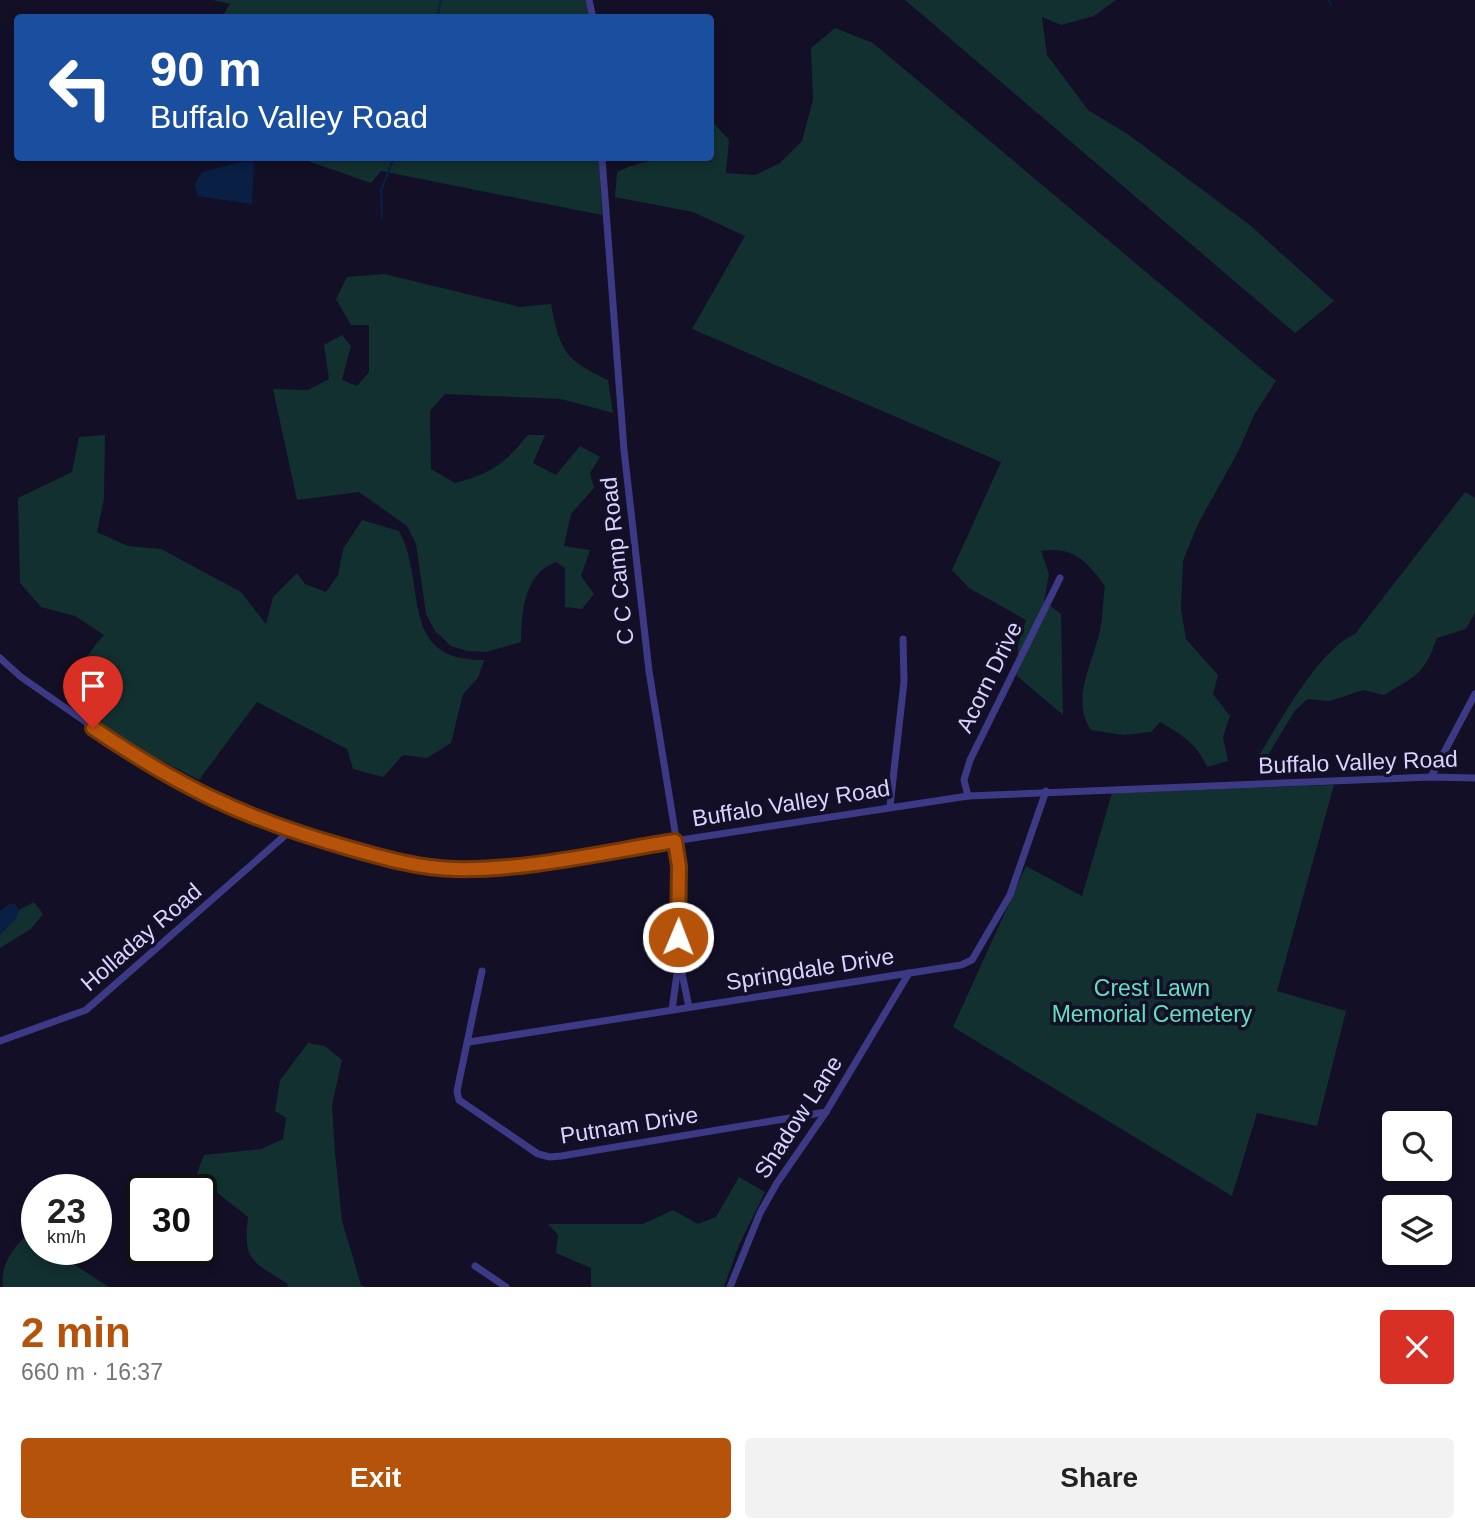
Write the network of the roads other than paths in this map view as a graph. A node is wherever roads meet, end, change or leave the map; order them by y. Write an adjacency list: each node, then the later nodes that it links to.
1 (603, 161): 12 (street, C C Camp Road)
2 (1060, 578): 9 (street, Acorn Drive)
3 (903, 639): 10 (street)
4 (0, 658): 11 (street, Buffalo Valley Road)
5 (1475, 694): 6 (street)
6 (1432, 777): 7 (street, Buffalo Valley Road); 8 (street, Buffalo Valley Road)
7 (1475, 778)
8 (1046, 791): 9 (street, Buffalo Valley Road); 15 (street, Springdale Drive)
9 (968, 796): 10 (street, Buffalo Valley Road)
10 (890, 806): 12 (street, Buffalo Valley Road)
11 (290, 831): 12 (street, Buffalo Valley Road); 18 (street, Holladay Road)
12 (675, 841): 13 (street, C C Camp Road)
13 (679, 958): 16 (street); 17 (street)
14 (482, 971): 19 (street, Putnam Drive)
15 (909, 973): 16 (street, Springdale Drive); 20 (street, Shadow Lane)
16 (689, 1007): 17 (street, Springdale Drive)
17 (672, 1010): 19 (street, Springdale Drive)
18 (0, 1041)
19 (469, 1042): 20 (street, Putnam Drive)
20 (826, 1112): 23 (street, Shadow Lane)
21 (475, 1266): 22 (street)
22 (506, 1287)
23 (730, 1287)

